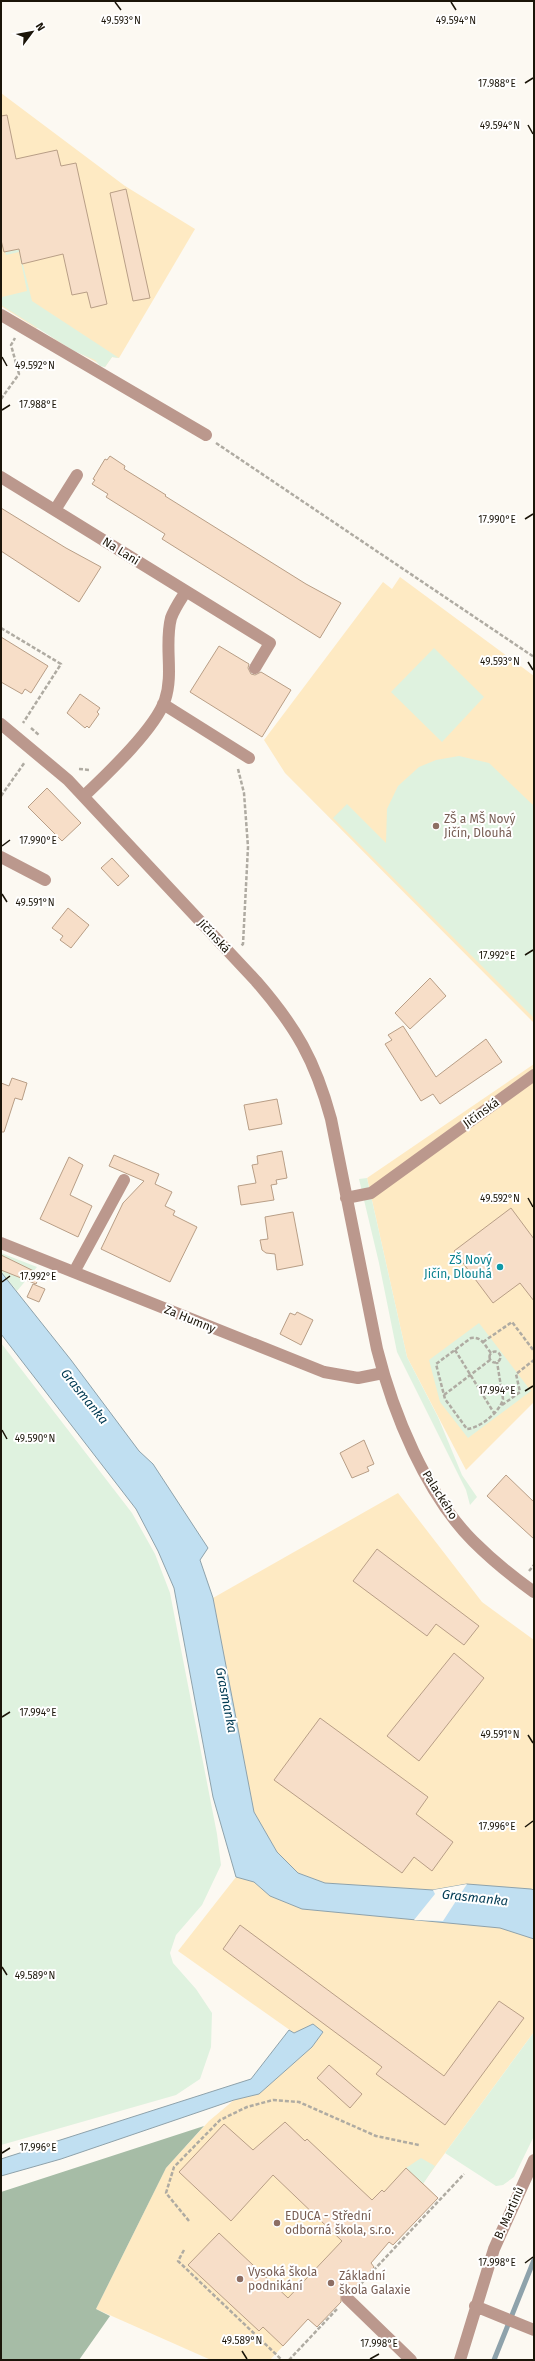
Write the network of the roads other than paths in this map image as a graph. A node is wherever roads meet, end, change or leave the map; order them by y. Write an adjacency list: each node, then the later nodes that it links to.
1 (1, 315): 2 (street)
2 (206, 435)
3 (77, 475): 5 (street)
4 (1, 476): 5 (street, Na Lani)
5 (55, 510): 6 (street, Na Lani)
6 (186, 591): 7 (street, Na Lani); 8 (street)
7 (255, 668)
8 (163, 704): 10 (street); 11 (street)
9 (1, 724): 11 (street, Jičínská)
10 (249, 758)
11 (84, 796): 16 (street, Jičínská)
12 (1, 857): 13 (street)
13 (45, 880)
14 (534, 1075): 16 (street, Jičínská)
15 (124, 1180): 18 (street)
16 (346, 1198): 19 (street, Jičínská)
17 (1, 1243): 18 (street, Za Humny)
18 (74, 1272): 19 (street, Za Humny)
19 (383, 1373): 20 (street, Palackého)
20 (534, 1592)
21 (534, 2160): 23 (street, B. Martinů)
22 (347, 2298): 25 (street)
23 (475, 2306): 24 (street); 26 (street, B. Martinů)
24 (534, 2330)
25 (412, 2360)
26 (460, 2360)

